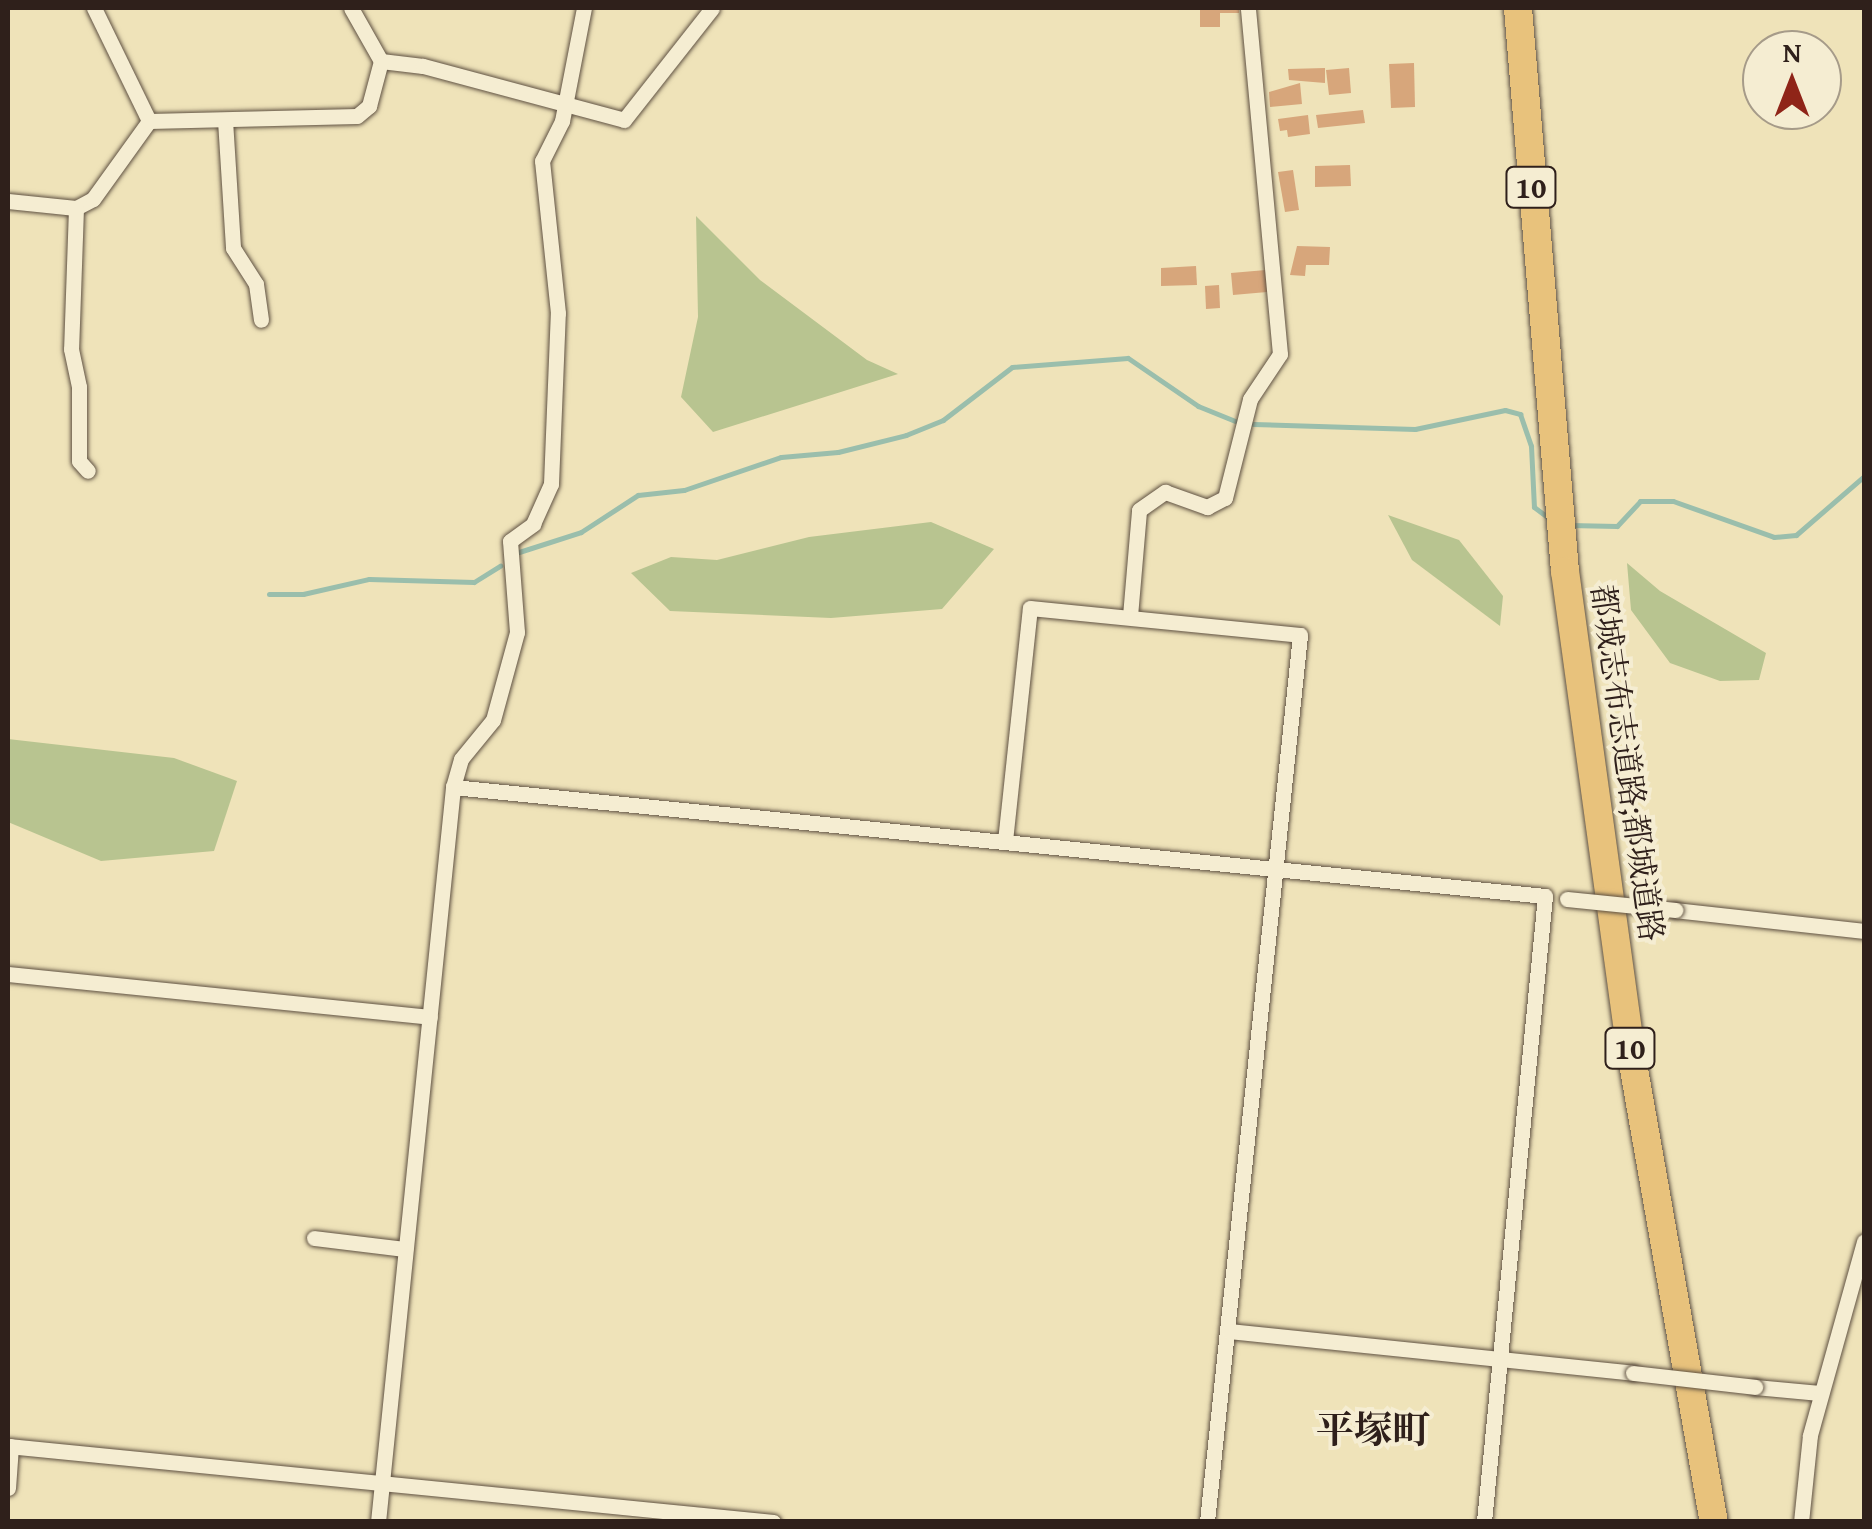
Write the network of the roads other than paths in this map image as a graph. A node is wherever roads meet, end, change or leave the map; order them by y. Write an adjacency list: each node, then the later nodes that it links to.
1 (94, 8): 10 (street)
2 (351, 8): 7 (street)
3 (584, 8): 8 (street)
4 (712, 8): 8 (street)
5 (1248, 8): 15 (street)
6 (1518, 8): 37 (highway, 都城志布志道路;都城道路 / 10)
7 (381, 61): 8 (street); 9 (street)
8 (566, 106): 16 (street)
9 (225, 120): 10 (street); 13 (street)
10 (149, 121): 12 (street)
11 (8, 201): 12 (street)
12 (76, 208): 14 (street)
13 (262, 320)
14 (88, 471)
15 (1130, 616): 17 (street); 18 (street)
16 (454, 787): 17 (street); 22 (street)
17 (1005, 841): 18 (street)
18 (1275, 868): 19 (street); 26 (street)
19 (1545, 896): 20 (street, bridge); 27 (street)
20 (1864, 931)
21 (8, 974): 22 (street)
22 (430, 1017): 25 (street)
23 (314, 1238): 25 (street)
24 (1864, 1241): 28 (street)
25 (405, 1249): 30 (street)
26 (1229, 1331): 27 (street); 35 (street)
27 (1500, 1361): 28 (street, bridge); 36 (street)
28 (1820, 1393): 38 (street)
29 (10, 1446): 30 (street); 31 (street)
30 (381, 1483): 32 (street); 33 (street)
31 (8, 1488)
32 (658, 1516): 34 (street)
33 (378, 1522)
34 (773, 1522)
35 (1208, 1522)
36 (1484, 1522)
37 (1714, 1522)
38 (1801, 1522)

